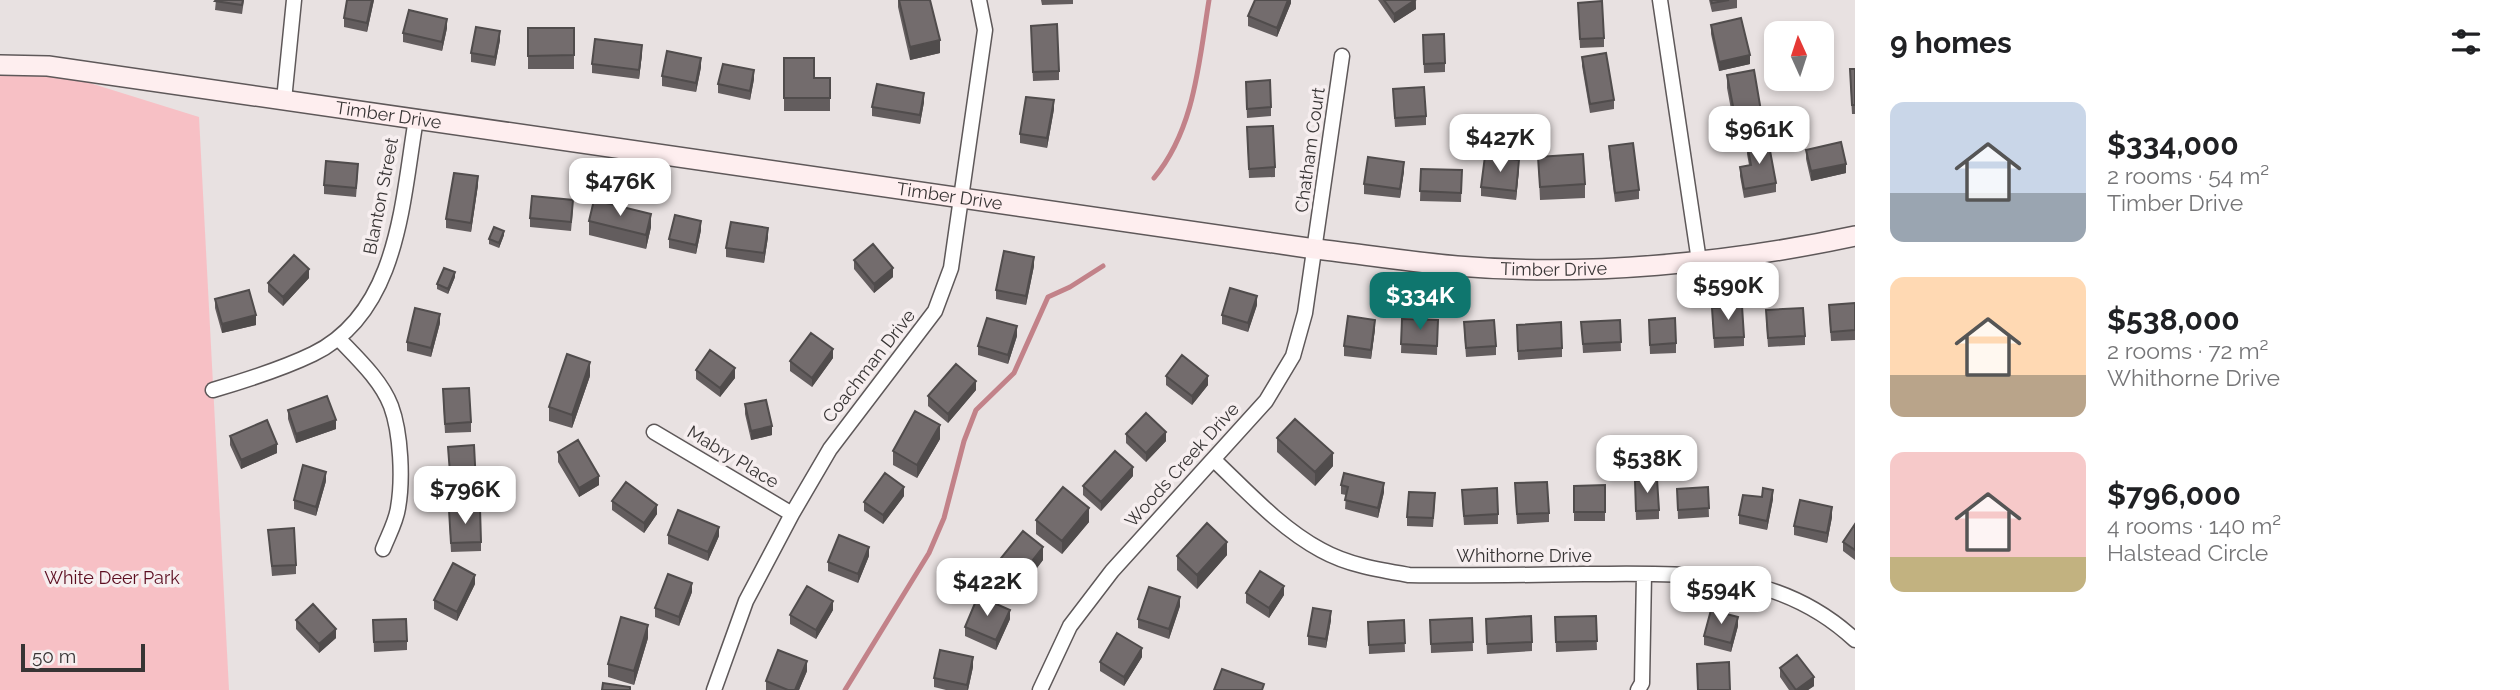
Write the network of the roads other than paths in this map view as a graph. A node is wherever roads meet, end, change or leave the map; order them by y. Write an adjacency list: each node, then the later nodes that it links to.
1 (294, 0): 8 (street)
2 (979, 0): 10 (street, Coachman Drive)
3 (1660, 0): 13 (street)
4 (0, 51): 7 (main road, Timber Drive)
5 (1342, 56): 12 (street, Chatham Court)
6 (0, 65): 7 (main road, Timber Drive)
7 (48, 66): 8 (main road, Timber Drive)
8 (284, 100): 9 (main road, Timber Drive)
9 (416, 119): 10 (main road, Timber Drive); 14 (street, Blanton Street)
10 (960, 198): 12 (main road, Timber Drive); 18 (street, Coachman Drive)
11 (1855, 236): 13 (main road, Timber Drive)
12 (1315, 249): 13 (main road, Timber Drive); 17 (street, Woods Creek Drive)
13 (1699, 261)
14 (338, 338): 15 (street, Blanton Street); 19 (street)
15 (213, 390)
16 (654, 432): 18 (street, Mabry Place)
17 (1214, 460): 20 (street, Whithorne Drive); 23 (street, Woods Creek Drive)
18 (792, 514): 22 (street, Coachman Drive)
19 (383, 549)
20 (1644, 574): 21 (street, Whithorne Drive); 24 (street)
21 (1855, 640)
22 (713, 690)
23 (1040, 690)
24 (1638, 690)

